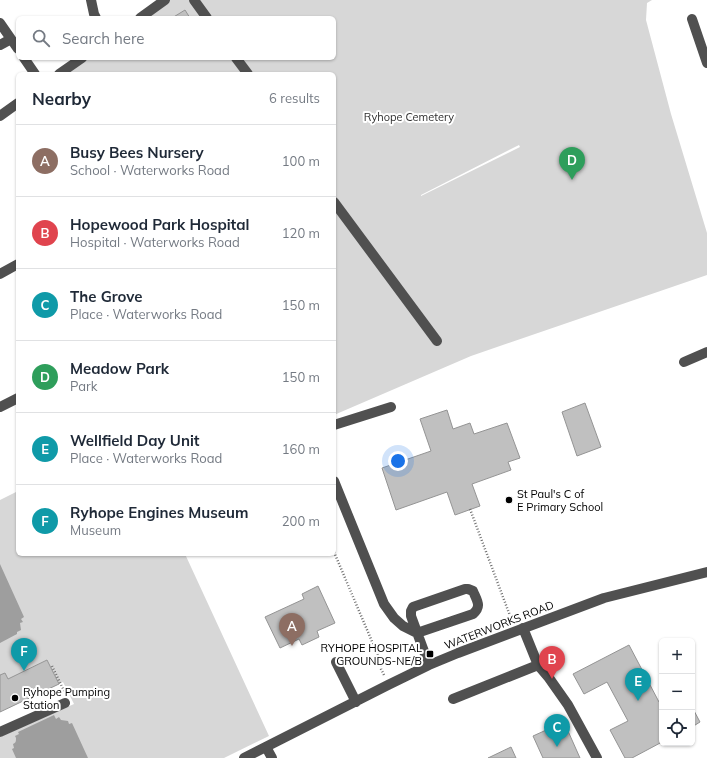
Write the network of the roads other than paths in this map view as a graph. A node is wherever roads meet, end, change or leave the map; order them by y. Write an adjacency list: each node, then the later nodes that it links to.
1 (90, 0): 4 (street)
2 (165, 0): 5 (street)
3 (194, 0): 6 (street)
4 (95, 16)
5 (143, 16)
6 (206, 16)
7 (692, 18): 15 (street)
8 (0, 23): 9 (street)
9 (11, 39): 10 (street); 11 (street)
10 (0, 45)
11 (16, 46)
12 (25, 60): 16 (street)
13 (79, 60): 17 (street)
14 (238, 60): 18 (street)
15 (707, 62)
16 (34, 72)
17 (62, 72)
18 (246, 72)
19 (16, 104): 20 (street)
20 (0, 116)
21 (336, 205): 24 (street)
22 (16, 265): 23 (street)
23 (0, 274)
24 (437, 341)
25 (707, 352): 26 (street)
26 (684, 362)
27 (16, 399): 29 (street)
28 (391, 407): 30 (street)
29 (0, 408)
30 (336, 424)
31 (336, 486): 34 (street)
32 (707, 572): 33 (street, WATERWORKS ROAD)
33 (520, 630): 36 (street, WATERWORKS ROAD); 37 (street)
34 (417, 633): 34 (street); 36 (street)
35 (336, 662): 39 (street)
36 (429, 665): 39 (street, WATERWORKS ROAD)
37 (538, 665): 38 (street); 45 (street)
38 (453, 699)
39 (356, 702): 42 (street, WATERWORKS ROAD)
40 (65, 703): 41 (street)
41 (0, 732)
42 (266, 747): 43 (street, WATERWORKS ROAD); 44 (street)
43 (244, 758)
44 (272, 758)
45 (596, 758)

